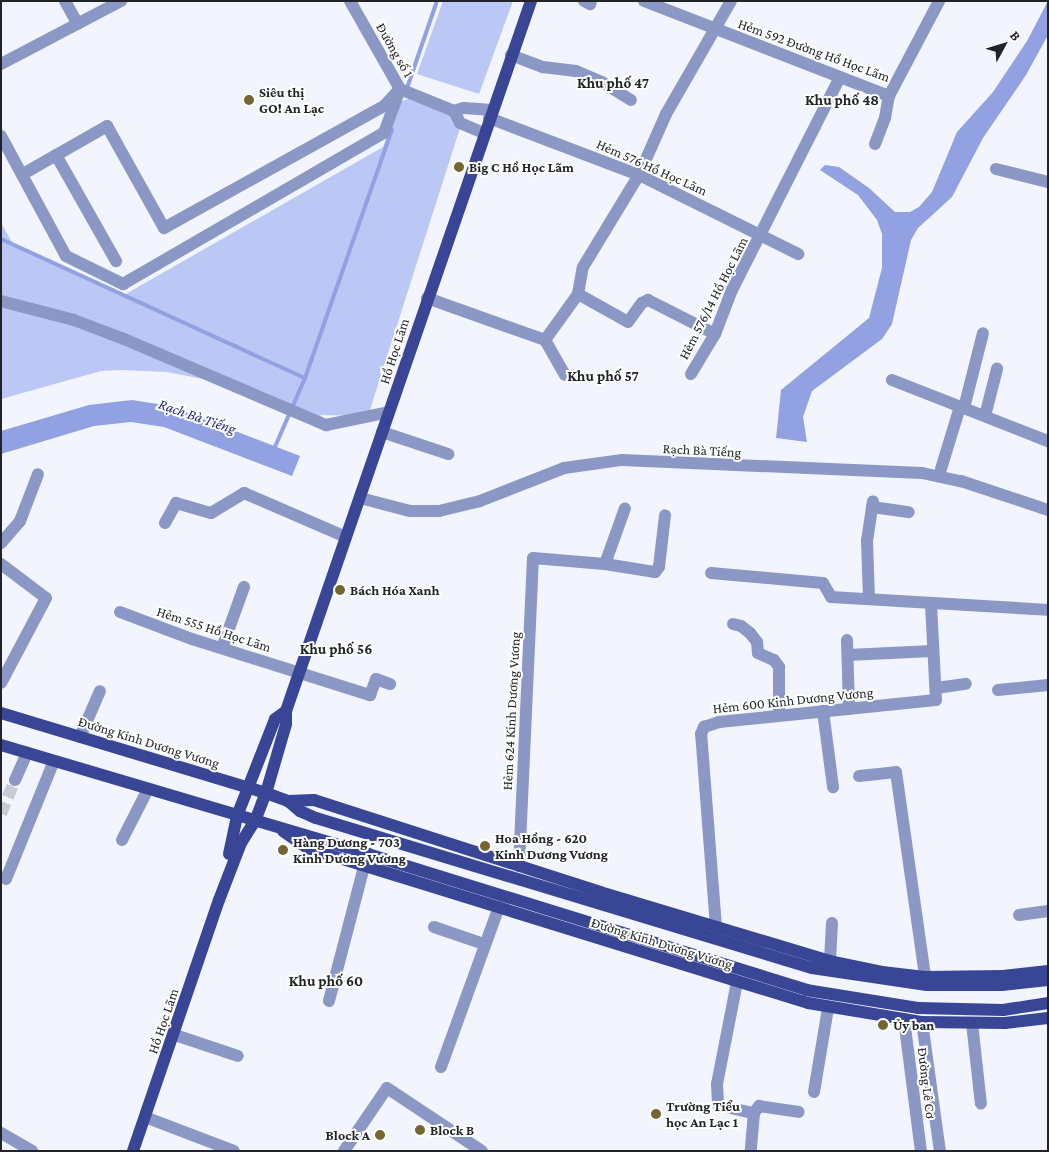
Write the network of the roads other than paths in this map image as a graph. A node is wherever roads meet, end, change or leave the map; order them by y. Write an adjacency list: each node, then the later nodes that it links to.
1 (65, 1): 10 (street)
2 (121, 1): 10 (street)
3 (350, 1): 15 (street, Đường số 1)
4 (531, 1): 12 (main road, Hồ Học Lãm)
5 (584, 1): 6 (street)
6 (592, 1)
7 (644, 1): 11 (street, Hẻm 592 Đường Hồ Học Lãm)
8 (731, 1): 11 (street)
9 (939, 1): 16 (street, Hẻm 592 Đường Hồ Học Lãm)
10 (78, 24): 13 (street)
11 (714, 30): 14 (street, Hẻm 592 Đường Hồ Học Lãm); 26 (street)
12 (514, 56): 17 (street); 19 (main road, Hồ Học Lãm)
13 (1, 64)
14 (840, 79): 16 (street, Hẻm 592 Đường Hồ Học Lãm); 28 (street, Hẻm 576/14 Hồ Học Lãm)
15 (400, 89): 18 (street, Đường số 1); 23 (street); 25 (street)
16 (889, 96): 22 (street)
17 (631, 100)
18 (454, 111): 19 (street, Đường số 1); 20 (street, Đường số 1)
19 (490, 114): 20 (main road, Hồ Học Lãm); 26 (street, Hẻm 576 Hồ Học Lãm)
20 (483, 133): 32 (main road, Hồ Học Lãm)
21 (1, 136): 25 (street)
22 (875, 144)
23 (56, 155): 25 (street); 30 (street)
24 (996, 169): 27 (street)
25 (23, 174)
26 (638, 175): 28 (street, Hẻm 576 Hồ Học Lãm); 31 (street)
27 (1048, 182)
28 (761, 235): 29 (street, Hẻm 576 Hồ Học Lãm); 35 (street, Hẻm 576/14 Hồ Học Lãm)
29 (798, 254)
30 (116, 260)
31 (578, 294): 35 (street); 36 (street)
32 (427, 298): 36 (street); 42 (main road, Hồ Học Lãm)
33 (1, 300): 42 (street)
34 (983, 333): 41 (street)
35 (714, 334): 38 (street, Hẻm 576/14 Hồ Học Lãm)
36 (545, 340): 39 (street)
37 (997, 369): 43 (street)
38 (691, 374)
39 (565, 375)
40 (892, 380): 41 (street)
41 (962, 407): 43 (street); 47 (street)
42 (389, 412): 44 (main road, Hồ Học Lãm)
43 (985, 416): 45 (street)
44 (382, 432): 46 (street); 49 (main road, Hồ Học Lãm)
45 (1048, 441)
46 (448, 454)
47 (941, 469): 49 (street, Rạch Bà Tiếng); 50 (street, Rạch Bà Tiếng)
48 (38, 474): 57 (street)
49 (361, 494): 52 (street, Rạch Bà Tiếng); 56 (main road, Hồ Học Lãm)
50 (1048, 503)
51 (625, 508): 59 (street)
52 (1048, 510)
53 (909, 512): 62 (street)
54 (665, 515): 59 (street)
55 (165, 523): 56 (street)
56 (346, 537): 71 (main road, Hồ Học Lãm)
57 (1, 543)
58 (1, 564): 72 (street)
59 (605, 564): 102 (street, Hẻm 624 Kinh Dương Vương)
60 (711, 573): 62 (street)
61 (244, 587): 68 (street)
62 (869, 598): 63 (street)
63 (931, 603): 64 (street); 69 (street)
64 (1048, 610)
65 (120, 612): 68 (street, Hẻm 555 Hồ Học Lãm)
66 (733, 624): 83 (street)
67 (847, 640): 70 (street)
68 (222, 648): 71 (street, Hẻm 555 Hồ Học Lãm)
69 (932, 651): 70 (street); 78 (street)
70 (848, 655): 79 (street)
71 (299, 672): 73 (street, Hẻm 555 Hồ Học Lãm); 80 (main road, Hồ Học Lãm)
72 (1, 683)
73 (390, 684)
74 (966, 684): 78 (street, Hẻm 600 Kinh Dương Vương)
75 (1048, 685): 76 (street)
76 (998, 690)
77 (100, 691): 84 (street)
78 (936, 694): 79 (street, Hẻm 600 Kinh Dương Vương)
79 (849, 709): 81 (street, Hẻm 600 Kinh Dương Vương)
80 (286, 711): 91 (main road, Hồ Học Lãm); 93 (main road, Hồ Học Lãm)
81 (822, 711): 83 (street, Hẻm 600 Kinh Dương Vương); 90 (street)
82 (1, 713): 84 (main road, Đường Kinh Dương Vương)
83 (779, 715): 110 (street, Hẻm 600 Kinh Dương Vương)
84 (80, 737): 91 (main road, Đường Kinh Dương Vương)
85 (1, 745): 86 (main road, Đường Kinh Dương Vương)
86 (27, 753): 87 (main road, Đường Kinh Dương Vương); 89 (street)
87 (54, 761): 92 (main road, Đường Kinh Dương Vương); 103 (street)
88 (859, 776): 118 (street)
89 (15, 780)
90 (833, 787)
91 (249, 788): 93 (main road, Đường Kinh Dương Vương); 95 (main road, Hồ Học Lãm)
92 (148, 789): 95 (main road, Đường Kinh Dương Vương); 98 (street)
93 (266, 793): 94 (main road, Đường Kinh Dương Vương); 96 (main road, Hồ Học Lãm)
94 (288, 801): 99 (main road, Đường Kinh Dương Vương); 100 (main road, Đường Kinh Dương Vương)
95 (237, 816): 96 (main road, Đường Kinh Dương Vương); 105 (main road, Hồ Học Lãm)
96 (255, 821): 97 (main road, Đường Kinh Dương Vương); 105 (main road, Hồ Học Lãm)
97 (282, 829): 101 (main road, Đường Kinh Dương Vương); 117 (main road, Đường Kinh Dương Vương)
98 (122, 840)
99 (460, 847): 100 (main road); 102 (main road, Đường Kinh Dương Vương)
100 (456, 860): 104 (main road, Đường Kinh Dương Vương)
101 (364, 866): 106 (main road, Đường Kinh Dương Vương); 120 (street)
102 (519, 866): 104 (main road); 110 (main road, Đường Kinh Dương Vương)
103 (6, 878)
104 (518, 880): 114 (main road, Đường Kinh Dương Vương)
105 (219, 900): 127 (main road, Hồ Học Lãm)
106 (499, 908): 113 (street); 117 (main road, Đường Kinh Dương Vương)
107 (1048, 911): 108 (street)
108 (1019, 915)
109 (832, 923): 115 (street)
110 (716, 926): 112 (main road, Đường Kinh Dương Vương)
111 (434, 927): 113 (street)
112 (746, 936): 114 (main road); 115 (main road, Đường Kinh Dương Vương)
113 (484, 944): 129 (street)
114 (744, 949): 117 (main road); 119 (main road, Đường Kinh Dương Vương)
115 (830, 961): 118 (main road, Đường Kinh Dương Vương)
116 (1048, 971): 118 (main road, Đường Kinh Dương Vương)
117 (738, 976): 121 (main road, Đường Kinh Dương Vương); 122 (main road, Đường Kinh Dương Vương); 133 (street)
118 (926, 976)
119 (1048, 980)
120 (329, 1001)
121 (1048, 1003)
122 (828, 1008): 124 (main road, Đường Kinh Dương Vương); 130 (street)
123 (1048, 1018): 126 (main road, Đường Kinh Dương Vương)
124 (904, 1019): 125 (main road, Đường Kinh Dương Vương); 142 (street, Đường Lê Cơ)
125 (922, 1022): 126 (main road, Đường Kinh Dương Vương); 143 (street, Đường Lê Cơ)
126 (972, 1023): 131 (street)
127 (175, 1035): 128 (street); 134 (main road, Hồ Học Lãm)
128 (238, 1056)
129 (441, 1067)
130 (814, 1092)
131 (981, 1104)
132 (799, 1112): 133 (street)
133 (754, 1113): 141 (street)
134 (145, 1117): 137 (main road, Hồ Học Lãm); 138 (street)
135 (1, 1133): 136 (street)
136 (32, 1151)
137 (133, 1151)
138 (234, 1151)
139 (344, 1151): 140 (street)
140 (482, 1151)
141 (751, 1151)
142 (921, 1151)
143 (940, 1151)

